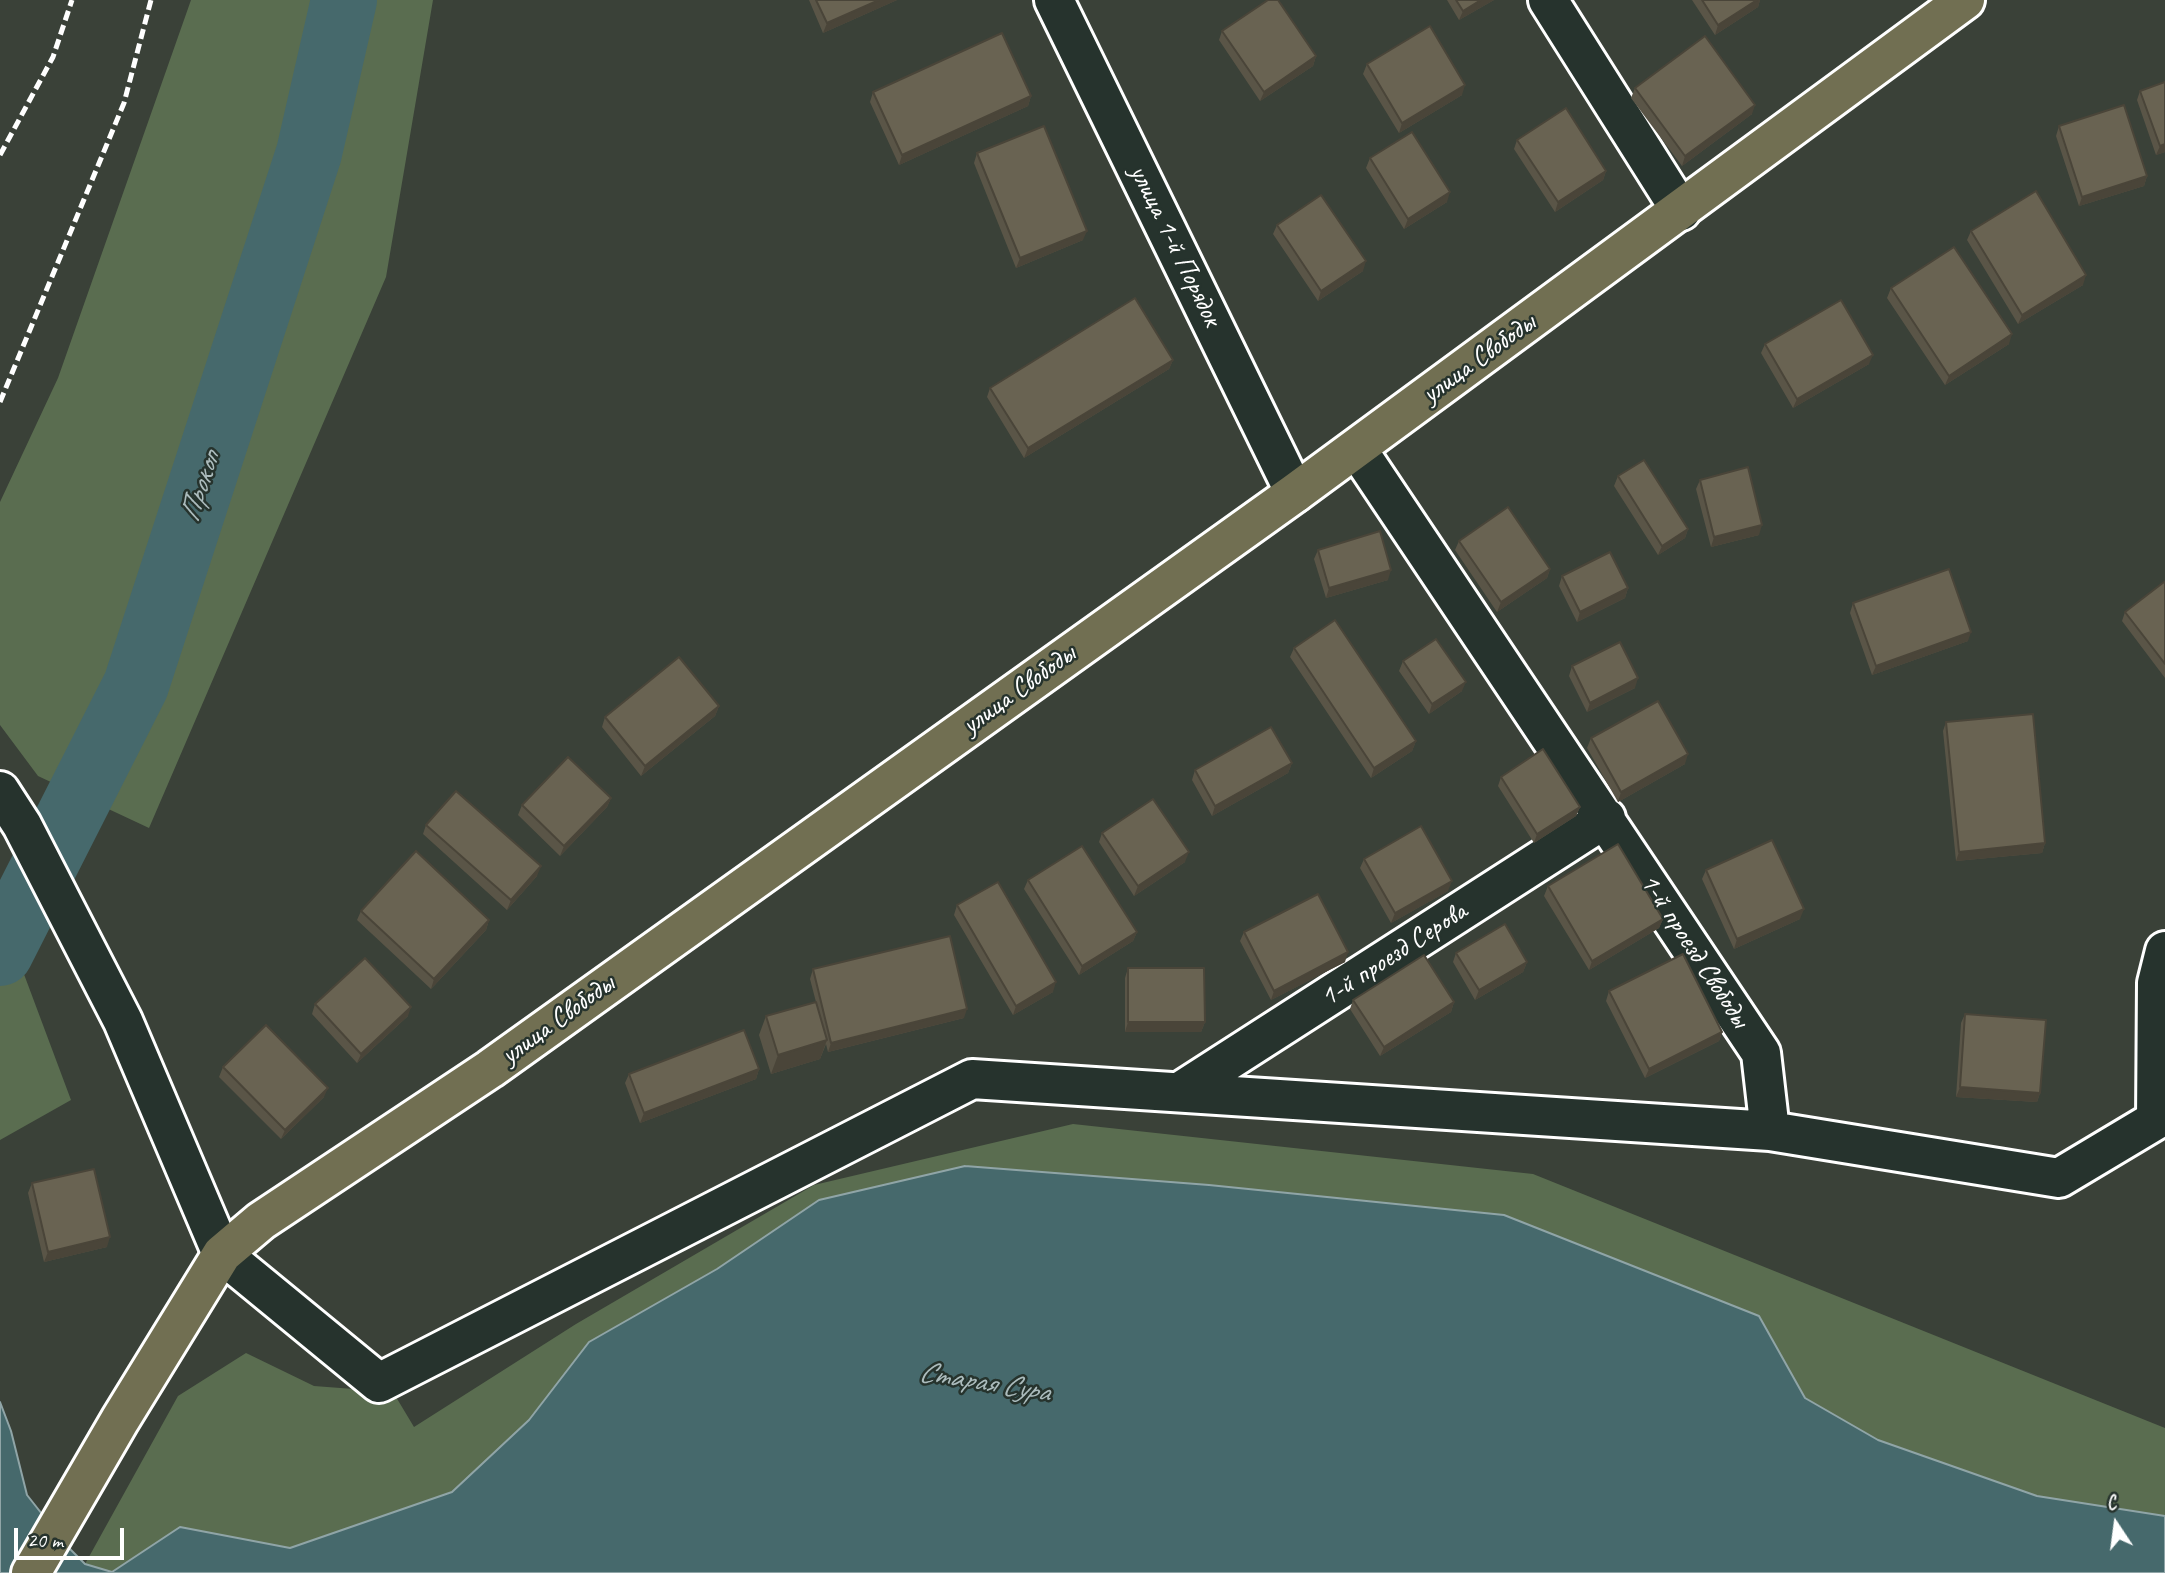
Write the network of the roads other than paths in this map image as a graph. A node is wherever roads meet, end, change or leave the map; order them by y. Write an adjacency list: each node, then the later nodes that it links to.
1 (1054, 0): 6 (street, улица 1-й Порядок)
2 (1548, 0): 4 (street)
3 (1965, 0): 4 (main road, улица Свободы)
4 (1681, 211): 5 (main road, улица Свободы)
5 (1357, 449): 6 (main road, улица Свободы); 8 (street, 1-й проезд Свободы)
6 (1295, 493): 13 (main road, улица Свободы)
7 (0, 791): 13 (street)
8 (1606, 818): 10 (street, 1-й проезд Серова); 12 (street, 1-й проезд Свободы)
9 (2165, 951): 11 (street)
10 (1181, 1091): 12 (street); 13 (street)
11 (2160, 1126): 12 (street)
12 (1770, 1131)
13 (222, 1254): 14 (main road, улица Свободы)
14 (31, 1573)

